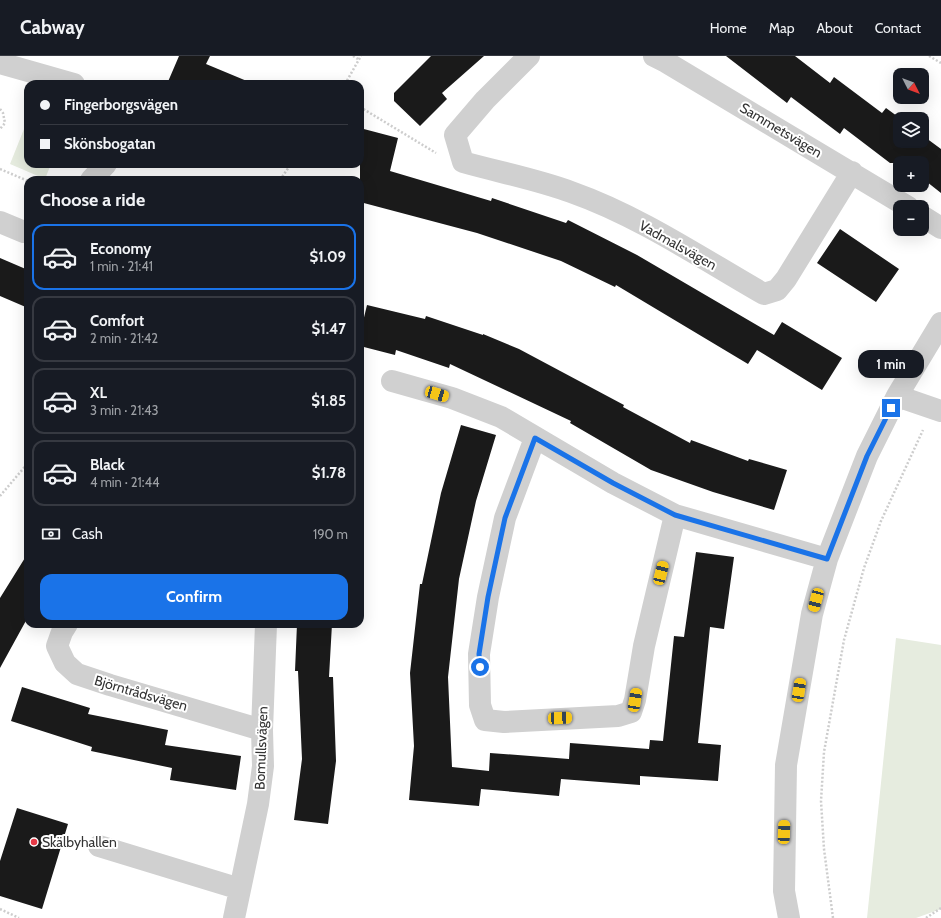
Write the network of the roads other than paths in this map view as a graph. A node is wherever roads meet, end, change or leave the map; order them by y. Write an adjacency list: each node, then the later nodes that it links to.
1 (530, 56): 6 (street, Vadmalsvägen)
2 (654, 56): 6 (street, Sammetsvägen)
3 (0, 63): 4 (street)
4 (60, 80)
5 (102, 168): 7 (street)
6 (852, 172): 8 (street, Sammetsvägen)
7 (95, 176)
8 (897, 200)
9 (929, 220): 11 (street)
10 (0, 222): 12 (street)
11 (941, 228)
12 (24, 231)
13 (941, 323): 15 (street)
14 (392, 381): 17 (street)
15 (897, 396): 16 (street); 19 (street)
16 (937, 410)
17 (535, 438): 18 (street); 18 (street)
18 (675, 515): 19 (street)
19 (827, 559): 26 (street)
20 (64, 628): 22 (street, Björntrådsvägen)
21 (266, 628): 22 (street, Bomullsvägen)
22 (262, 730): 24 (street, Bomullsvägen)
23 (99, 846): 24 (street)
24 (240, 889): 25 (street, Bomullsvägen)
25 (234, 918)
26 (789, 918)

